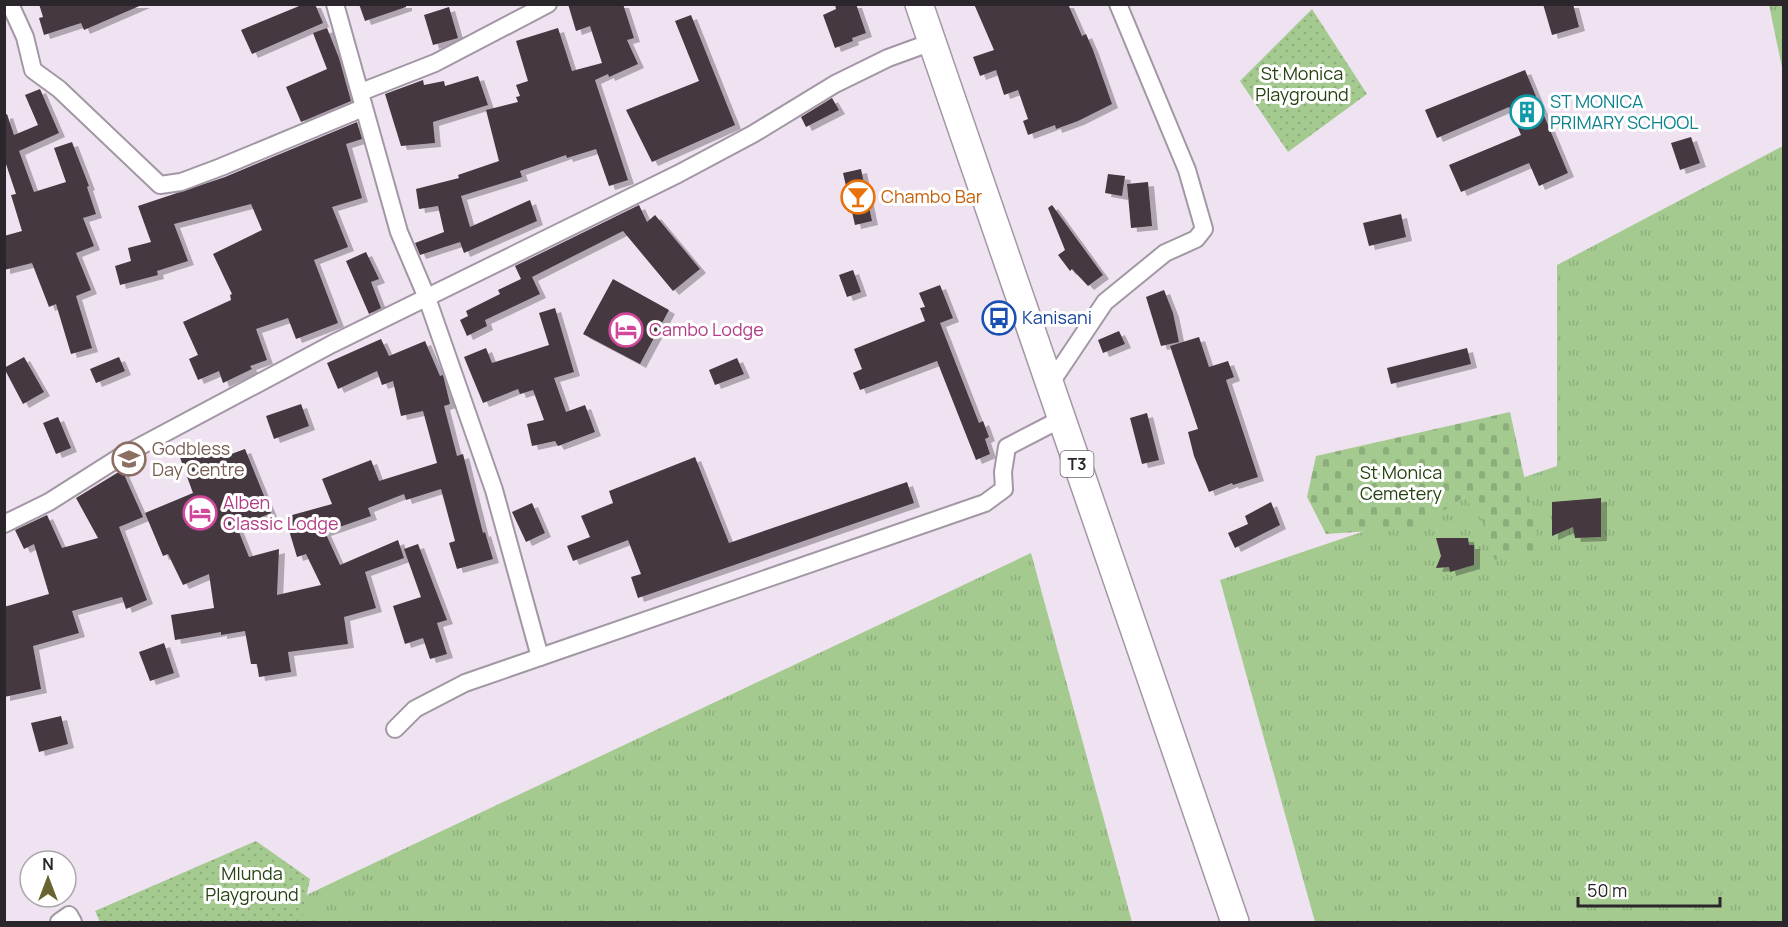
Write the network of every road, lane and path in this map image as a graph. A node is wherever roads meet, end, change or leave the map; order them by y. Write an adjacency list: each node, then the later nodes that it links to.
1 (10, 4): 7 (street)
2 (335, 4): 7 (street)
3 (548, 4): 7 (street)
4 (919, 4): 6 (highway, T3)
5 (1118, 4): 9 (street)
6 (932, 42): 8 (street); 9 (highway, T3)
7 (362, 100): 8 (street)
8 (427, 298): 11 (street); 12 (street)
9 (1050, 384): 10 (highway, T3)
10 (1062, 419): 12 (street); 16 (highway, T3)
11 (4, 524)
12 (540, 657): 13 (street)
13 (395, 729)
14 (59, 922): 15 (street)
15 (73, 922)
16 (1235, 922)

